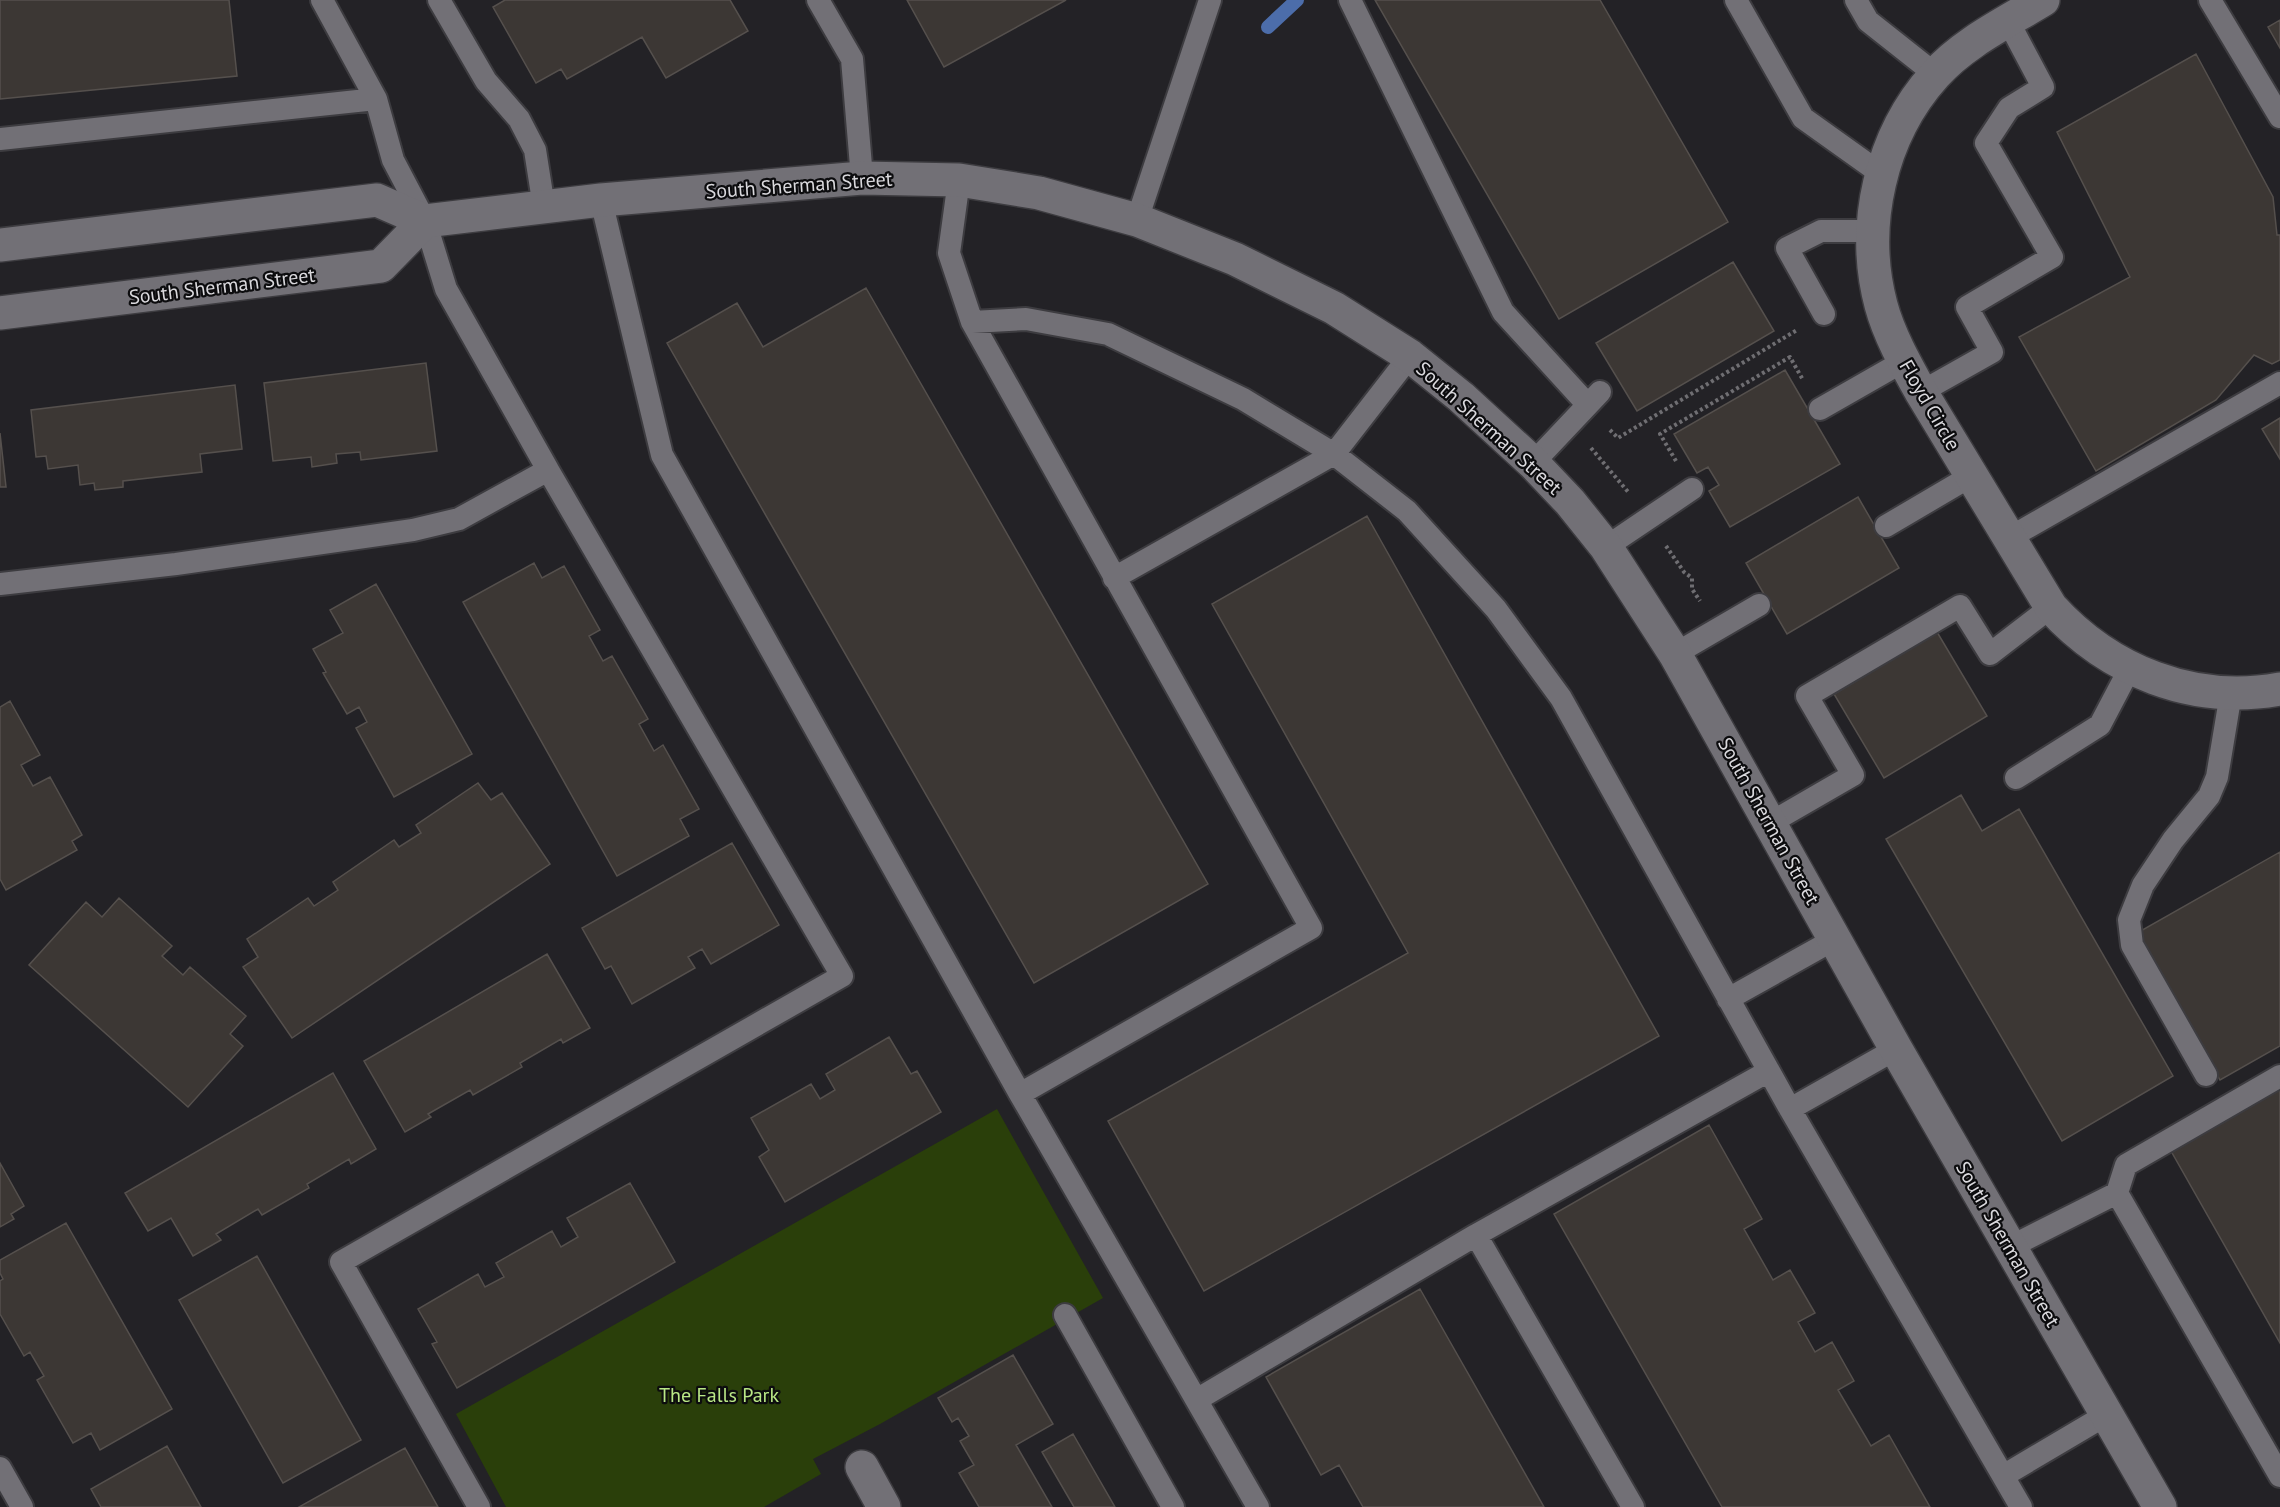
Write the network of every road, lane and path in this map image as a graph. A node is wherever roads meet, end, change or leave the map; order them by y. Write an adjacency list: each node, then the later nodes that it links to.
1 (322, 0): 12 (lane)
2 (439, 0): 19 (lane)
3 (818, 0): 16 (lane)
4 (1210, 0): 20 (lane)
5 (1350, 0): 31 (lane)
6 (1736, 0): 15 (lane)
7 (1856, 0): 11 (lane)
8 (2043, 0): 10 (street, Floyd Circle)
9 (2210, 0): 13 (lane)
10 (2008, 21): 11 (street, Floyd Circle); 30 (lane)
11 (1935, 74): 15 (street, Floyd Circle)
12 (376, 99): 14 (lane); 21 (lane)
13 (2280, 117)
14 (0, 139)
15 (1880, 173): 22 (street, Floyd Circle)
16 (861, 178): 17 (street, South Sherman Street); 18 (street, South Sherman Street)
17 (959, 180): 20 (street, South Sherman Street); 26 (lane)
18 (601, 200): 19 (street, South Sherman Street); 57 (lane)
19 (543, 207): 21 (street, South Sherman Street)
20 (1137, 220): 27 (street, South Sherman Street)
21 (425, 221): 23 (street, South Sherman Street); 24 (street, South Sherman Street); 35 (lane)
22 (1874, 231): 25 (lane); 28 (street, Floyd Circle)
23 (0, 245)
24 (0, 313)
25 (1824, 314): 31 (path)
26 (972, 322): 33 (lane); 41 (lane)
27 (1410, 356): 33 (lane); 34 (street, South Sherman Street)
28 (1904, 361): 30 (street, Floyd Circle); 32 (lane)
29 (2280, 383): 39 (lane)
30 (1921, 392): 36 (street, Floyd Circle)
31 (1593, 398): 34 (lane)
32 (1820, 409): 37 (path)
33 (1335, 454): 41 (lane); 52 (lane)
34 (1533, 463): 40 (street, South Sherman Street)
35 (548, 470): 42 (lane); 70 (lane)
36 (1971, 476): 38 (lane); 39 (street, Floyd Circle)
37 (1692, 489): 40 (lane)
38 (1886, 526)
39 (2009, 538): 44 (street, Floyd Circle)
40 (1606, 548): 45 (street, South Sherman Street)
41 (1114, 578): 57 (lane)
42 (0, 584)
43 (1759, 605): 45 (lane)
44 (2051, 607): 46 (street, Floyd Circle); 50 (lane)
45 (1675, 654): 50 (street, South Sherman Street)
46 (2130, 668): 48 (street, Floyd Circle); 49 (lane)
47 (2280, 689): 48 (street, Floyd Circle)
48 (2231, 693): 55 (lane)
49 (2016, 778)
50 (1770, 823): 51 (street, South Sherman Street)
51 (1835, 939): 52 (lane); 53 (street, South Sherman Street)
52 (1728, 999): 54 (lane)
53 (1896, 1048): 58 (lane); 61 (street, South Sherman Street)
54 (1769, 1071): 58 (lane); 60 (lane)
55 (2206, 1075)
56 (2280, 1076): 59 (lane)
57 (1020, 1094): 63 (lane)
58 (1790, 1109): 67 (lane)
59 (2117, 1193): 61 (lane); 68 (lane)
60 (1476, 1235): 63 (lane); 74 (lane)
61 (2010, 1247): 64 (street, South Sherman Street)
62 (1065, 1316): 72 (lane)
63 (1198, 1399): 73 (lane)
64 (2106, 1415): 67 (lane); 76 (street, South Sherman Street)
65 (862, 1467): 71 (street)
66 (0, 1468): 69 (lane)
67 (2003, 1476): 75 (lane)
68 (2280, 1476)
69 (22, 1507)
70 (479, 1507)
71 (884, 1507)
72 (1173, 1507)
73 (1258, 1507)
74 (1634, 1507)
75 (2021, 1507)
76 (2160, 1507)

